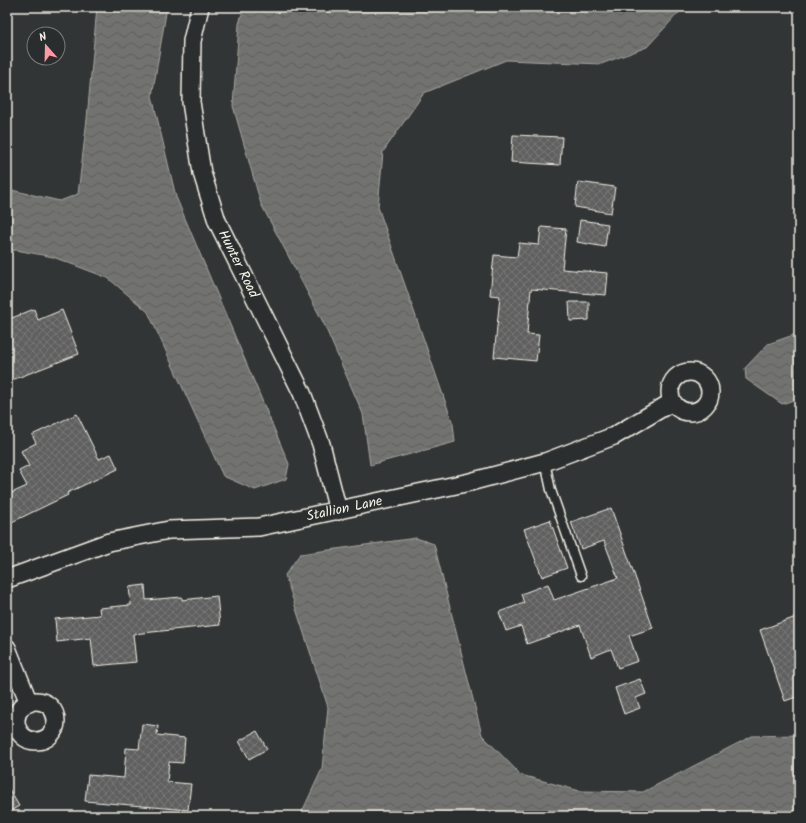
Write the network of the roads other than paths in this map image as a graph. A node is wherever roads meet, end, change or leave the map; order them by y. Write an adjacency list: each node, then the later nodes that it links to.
1 (200, 7): 4 (street, Hunter Road)
2 (672, 402): 3 (street, Stallion Lane)
3 (545, 462): 4 (street, Stallion Lane); 5 (lane)
4 (338, 510): 6 (street, Stallion Lane)
5 (581, 576)
6 (7, 579)
7 (7, 648): 8 (street)
8 (30, 703)

